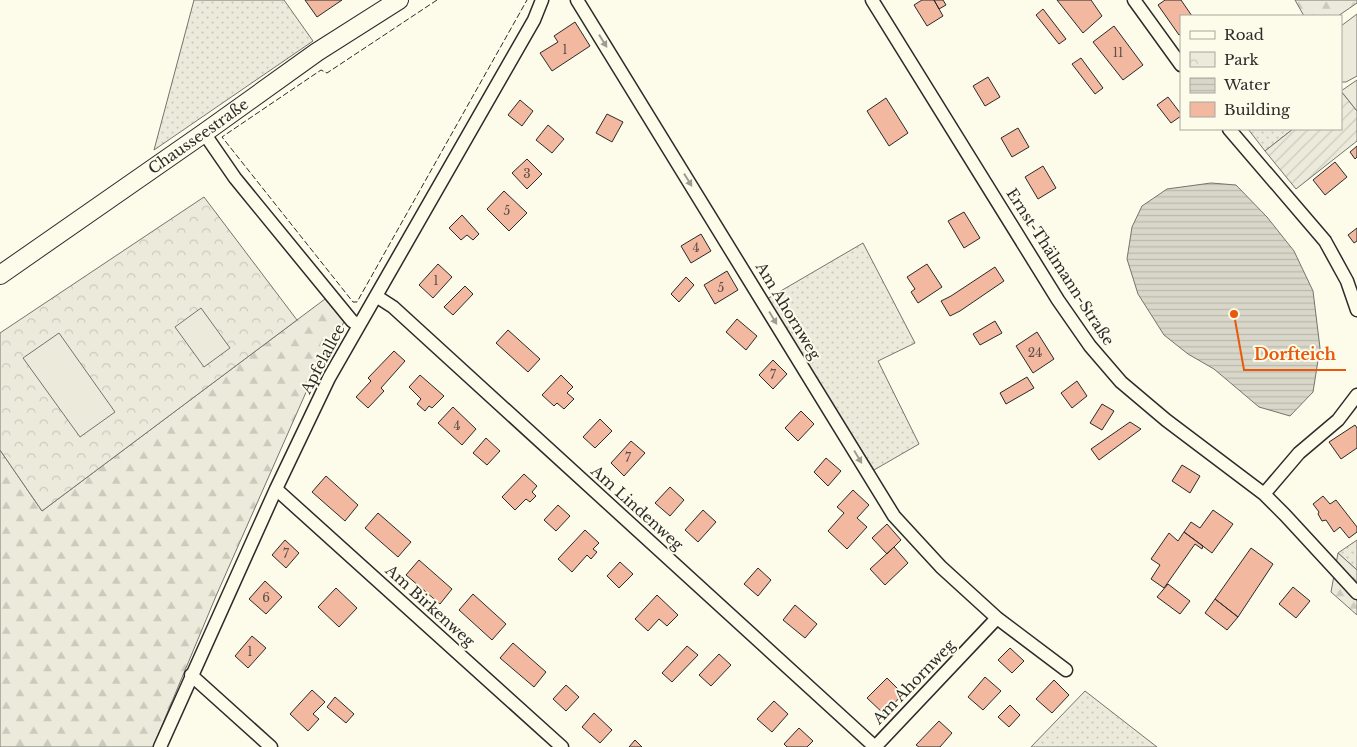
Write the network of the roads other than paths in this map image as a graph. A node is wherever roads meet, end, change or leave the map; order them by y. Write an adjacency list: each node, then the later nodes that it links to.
1 (399, 0): 8 (main road, Chausseestraße)
2 (542, 0): 10 (street, Apfelallee)
3 (577, 0): 17 (street, Am Ahornweg, one-way to 17)
4 (872, 0): 15 (street, Ernst-Thälmann-Straße)
5 (1134, 0): 6 (street)
6 (1180, 64)
7 (1231, 130): 11 (street)
8 (204, 133): 9 (main road, Chausseestraße); 12 (street)
9 (0, 275)
10 (376, 296): 12 (street, Apfelallee); 23 (street, Am Lindenweg)
11 (1357, 310)
12 (359, 325): 14 (street, Apfelallee)
13 (1357, 395): 15 (street)
14 (276, 489): 19 (street, Apfelallee); 22 (street, Am Birkenweg)
15 (1264, 494): 16 (street, Ernst-Thälmann-Straße)
16 (1357, 593)
17 (997, 618): 18 (street, Am Ahornweg); 23 (street, Am Ahornweg)
18 (1066, 670)
19 (191, 675): 20 (street, Apfelallee); 21 (street)
20 (160, 747)
21 (271, 747)
22 (562, 747)
23 (875, 747)

